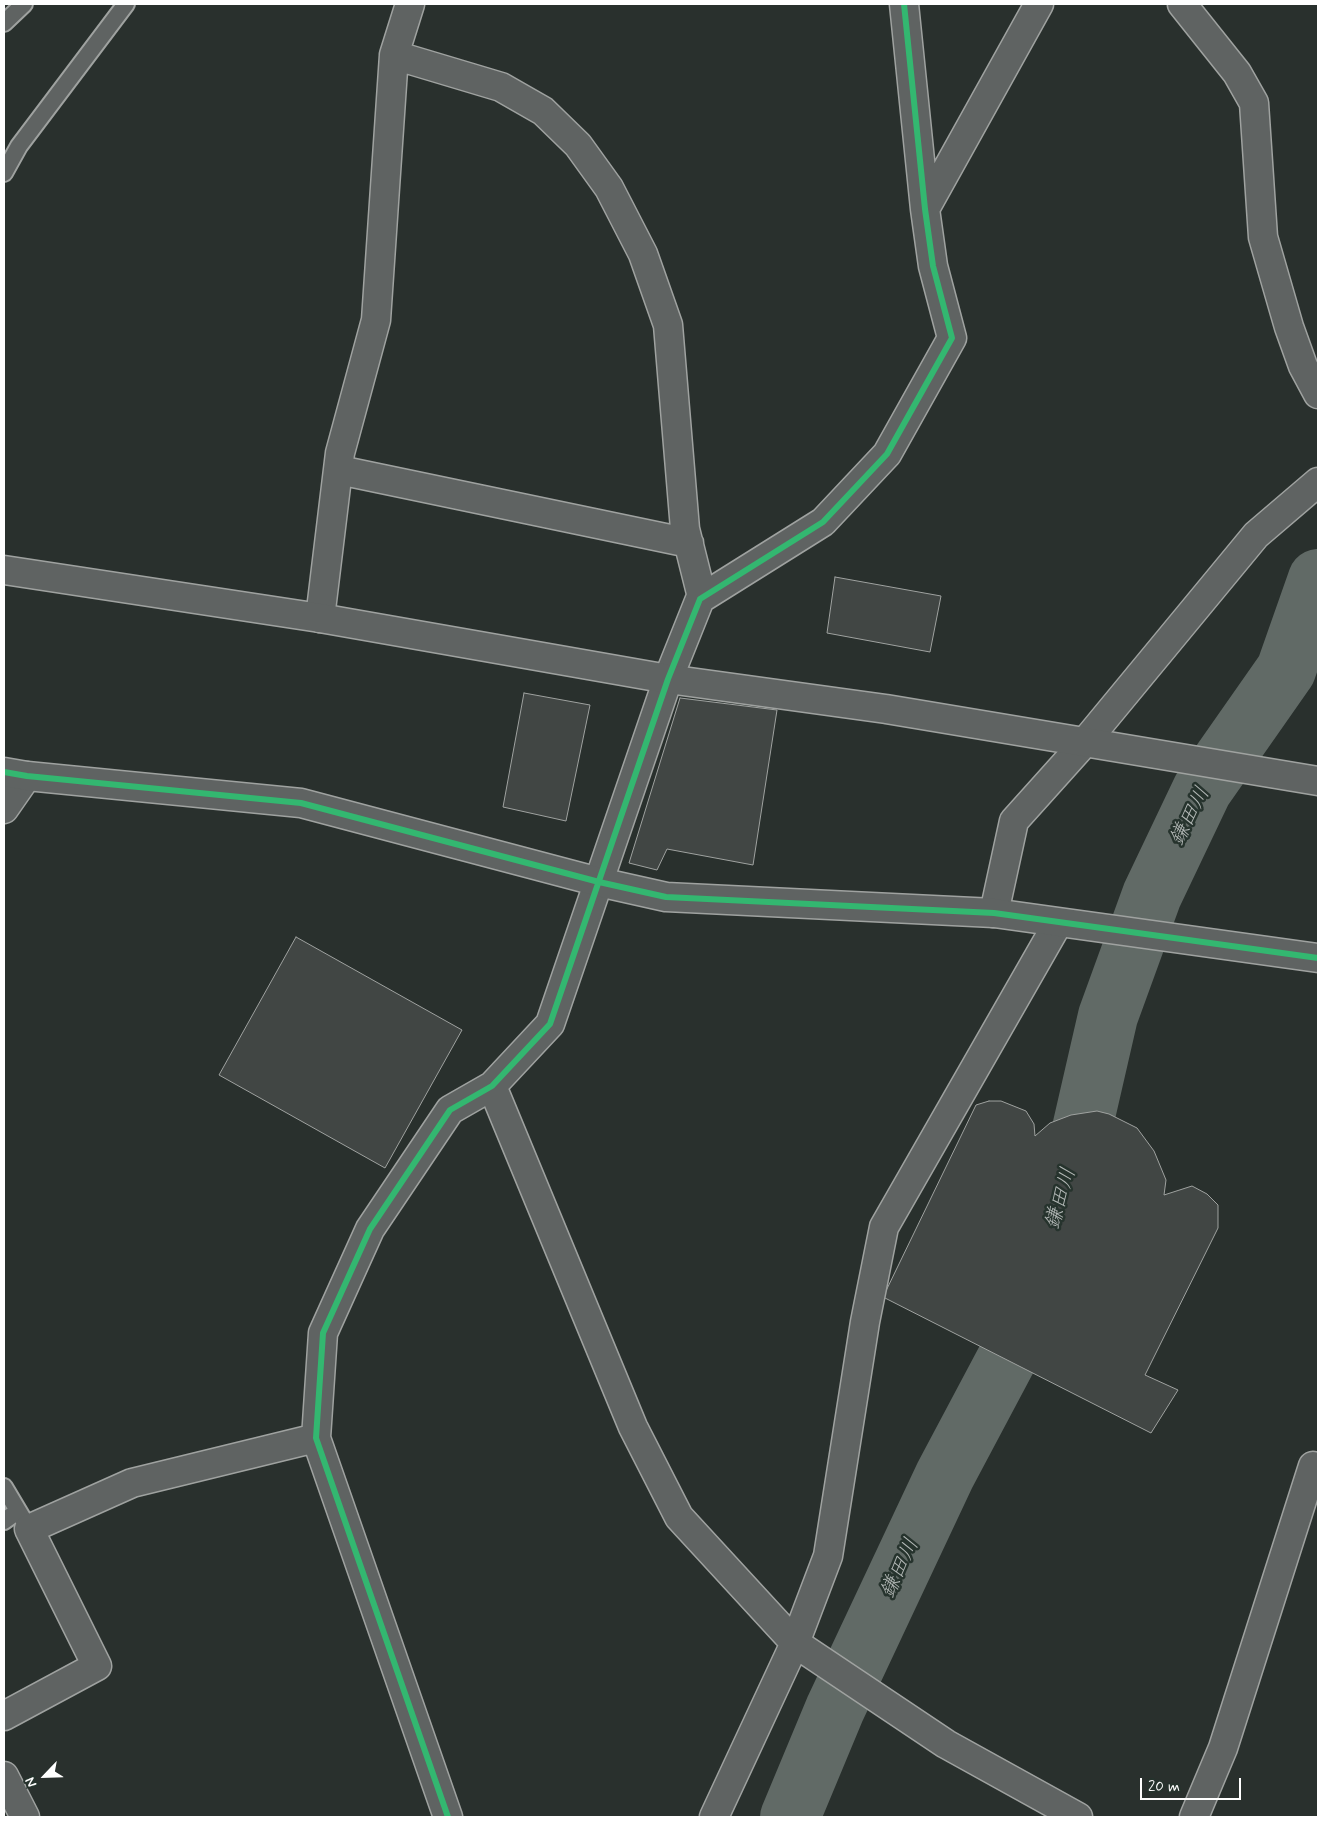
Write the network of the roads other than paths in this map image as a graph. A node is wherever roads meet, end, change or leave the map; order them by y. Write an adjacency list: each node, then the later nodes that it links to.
1 (24, 4): 7 (lane)
2 (126, 4): 9 (lane)
3 (410, 4): 8 (street)
4 (904, 4): 10 (street)
5 (1040, 4): 10 (street)
6 (1182, 4): 11 (street)
7 (4, 23)
8 (394, 55): 12 (street); 14 (street)
9 (4, 173)
10 (925, 209): 16 (street)
11 (1318, 394)
12 (339, 470): 14 (street); 17 (street)
13 (1318, 482): 19 (street)
14 (688, 543): 16 (street)
15 (4, 570): 17 (street)
16 (702, 598): 18 (street)
17 (320, 618): 18 (street)
18 (668, 679): 19 (street); 23 (street)
19 (1085, 742): 21 (street); 24 (street)
20 (15, 774): 22 (street); 23 (street)
21 (1318, 781)
22 (4, 809)
23 (599, 882): 24 (street); 27 (street)
24 (994, 913): 25 (street)
25 (1058, 923): 26 (street); 33 (street)
26 (1318, 958)
27 (492, 1086): 28 (street); 33 (street)
28 (316, 1438): 31 (street); 37 (street)
29 (1318, 1468): 40 (street)
30 (4, 1487): 31 (lane)
31 (24, 1520): 32 (lane); 34 (street)
32 (4, 1521)
33 (796, 1643): 38 (street); 39 (street)
34 (4, 1716)
35 (4, 1776): 36 (street)
36 (25, 1817)
37 (448, 1817)
38 (714, 1817)
39 (1078, 1817)
40 (1194, 1817)

